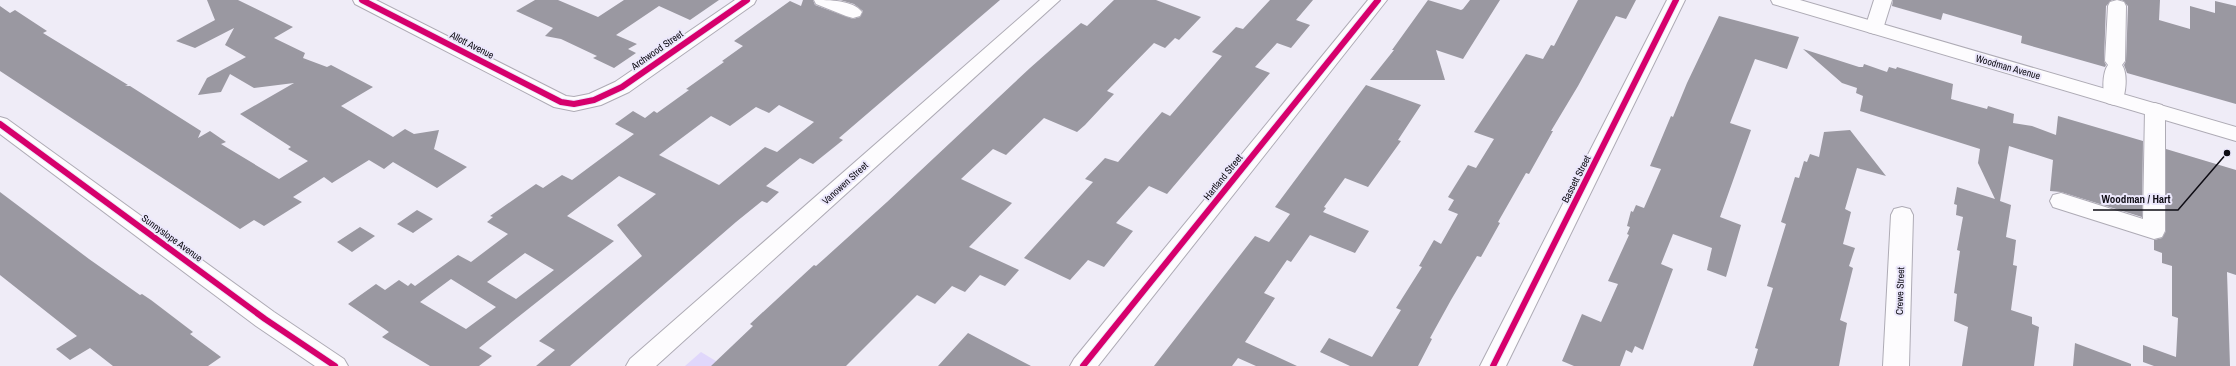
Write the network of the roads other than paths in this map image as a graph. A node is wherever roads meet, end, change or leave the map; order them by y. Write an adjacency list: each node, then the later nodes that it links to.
1 (362, 0): 14 (street, Allott Avenue)
2 (747, 0): 14 (street, Archwood Street)
3 (823, 0): 11 (street)
4 (1051, 0): 21 (street, Vanowen Street)
5 (1378, 0): 22 (street, Hartland Street)
6 (1676, 0): 23 (street, Bassett Street)
7 (1780, 0): 12 (street, Woodman Avenue)
8 (1875, 0): 12 (street)
9 (1883, 0): 12 (street)
10 (2117, 6): 13 (street)
11 (853, 12)
12 (1871, 27): 13 (street, Woodman Avenue)
13 (2114, 98): 15 (street, Woodman Avenue)
14 (574, 104)
15 (2155, 110): 17 (street, Woodman Avenue); 18 (street)
16 (0, 124): 20 (street, Sunnyslope Avenue)
17 (2236, 134)
18 (2061, 201)
19 (1902, 215): 24 (street, Crewe Street)
20 (335, 366)
21 (639, 366)
22 (1083, 366)
23 (1494, 366)
24 (1896, 366)

